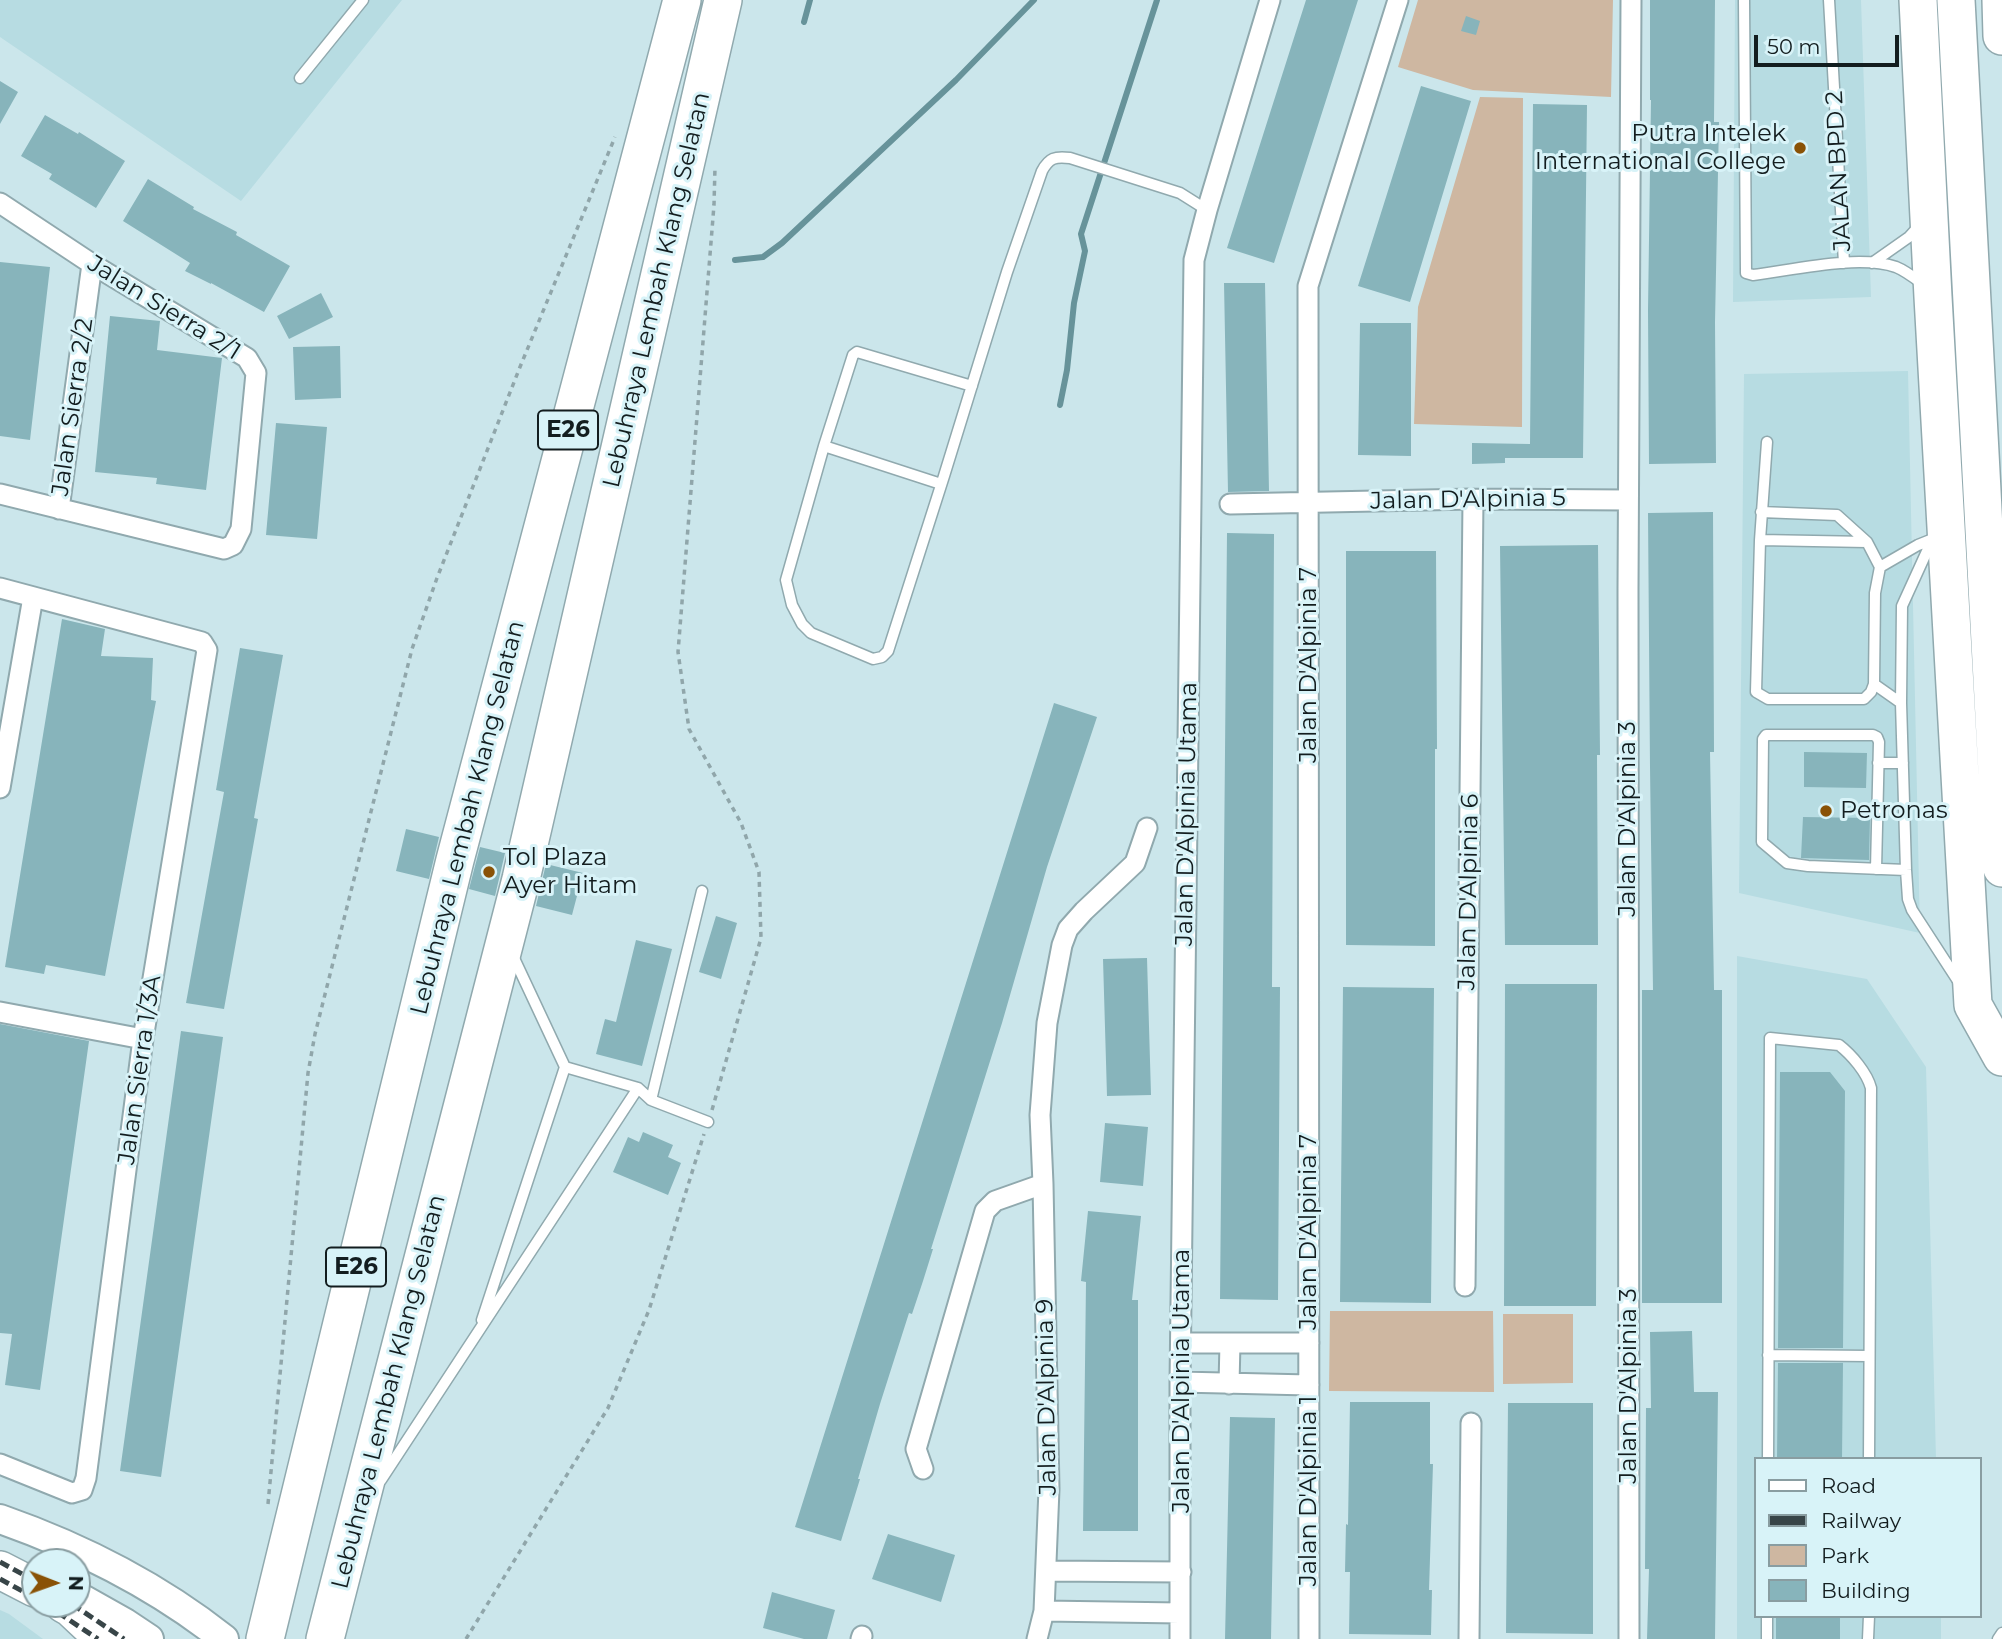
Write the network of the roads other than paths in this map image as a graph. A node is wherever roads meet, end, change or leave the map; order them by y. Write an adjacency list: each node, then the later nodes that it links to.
1 (363, 0): 13 (lane)
2 (682, 0): 91 (highway, Lebuhraya Lembah Klang Selatan / E26)
3 (723, 0): 49 (highway, Lebuhraya Lembah Klang Selatan / E26)
4 (1270, 0): 16 (street, Jalan D'Alpinia Utama)
5 (1398, 0): 28 (street, Jalan D'Alpinia 7)
6 (1631, 0): 27 (street, Jalan D'Alpinia 3)
7 (1744, 0): 17 (lane, JALAN BPD 2)
8 (1829, 0): 17 (lane, JALAN BPD 2)
9 (1919, 0): 15 (highway)
10 (1956, 0): 45 (highway)
11 (2001, 0): 12 (highway)
12 (2002, 36)
13 (300, 78)
14 (0, 203): 19 (street, Jalan Sierra 2/1)
15 (1928, 208): 18 (lane); 20 (highway)
16 (1207, 210): 21 (lane); 61 (street, Jalan D'Alpinia Utama)
17 (1844, 263): 18 (lane)
18 (1872, 263): 20 (lane)
19 (92, 264): 31 (street, Jalan Sierra 2/2); 31 (street, Jalan Sierra 2/1)
20 (1933, 298): 30 (highway)
21 (972, 386): 23 (lane); 24 (lane)
22 (1767, 442): 32 (lane)
23 (824, 446): 24 (lane); 24 (lane)
24 (941, 484)
25 (0, 494): 31 (street, Jalan Sierra 2/1)
26 (1473, 499): 27 (street, Jalan D'Alpinia 5); 28 (street, Jalan D'Alpinia 5); 59 (street, Jalan D'Alpinia 6)
27 (1628, 500): 97 (street, Jalan D'Alpinia 3)
28 (1308, 502): 29 (street, Jalan D'Alpinia 5); 63 (street, Jalan D'Alpinia 7)
29 (1230, 504)
30 (1946, 505): 33 (lane); 50 (highway)
31 (59, 509)
32 (1762, 512): 34 (lane); 35 (lane)
33 (1933, 538): 36 (lane); 40 (lane)
34 (1760, 540): 35 (lane); 39 (lane)
35 (1867, 542): 36 (lane)
36 (1880, 567): 39 (lane)
37 (0, 588): 38 (street)
38 (33, 597): 43 (street); 52 (street, Jalan Sierra 1/3A)
39 (1874, 684): 40 (lane)
40 (1901, 703): 42 (lane)
41 (1878, 762): 42 (lane); 46 (lane); 46 (lane)
42 (1903, 763): 47 (lane)
43 (0, 788)
44 (1147, 828): 58 (street, Jalan D'Alpinia 9)
45 (2002, 868)
46 (1876, 869): 47 (lane)
47 (1906, 870): 50 (lane)
48 (702, 891): 56 (lane)
49 (505, 940): 54 (lane); 74 (highway, Lebuhraya Lembah Klang Selatan / E26)
50 (1973, 1005): 53 (highway)
51 (0, 1012): 52 (street)
52 (143, 1039): 72 (street, Jalan Sierra 1/3A)
53 (2002, 1057)
54 (565, 1068): 55 (lane); 60 (lane)
55 (638, 1088): 56 (lane); 60 (lane)
56 (651, 1100): 57 (lane)
57 (708, 1122)
58 (1043, 1184): 73 (street); 77 (street, Jalan D'Alpinia 9)
59 (1465, 1286)
60 (478, 1332): 74 (lane)
61 (1181, 1343): 62 (street); 66 (street, Jalan D'Alpinia Utama)
62 (1230, 1343): 63 (street); 67 (street)
63 (1309, 1343): 68 (street, Jalan D'Alpinia 1)
64 (1768, 1355): 65 (lane); 65 (lane); 70 (lane)
65 (1869, 1356): 71 (lane)
66 (1180, 1382): 67 (street); 78 (street, Jalan D'Alpinia Utama)
67 (1229, 1384): 68 (street)
68 (1309, 1385): 95 (street, Jalan D'Alpinia 1)
69 (1471, 1423): 96 (street)
70 (1768, 1457)
71 (1869, 1457)
72 (0, 1464)
73 (923, 1469)
74 (357, 1518): 92 (highway, Lebuhraya Lembah Klang Selatan / E26)
75 (0, 1519): 90 (main road)
76 (0, 1569): 79 (main road); 80 (highway)
77 (1046, 1571): 78 (street); 82 (street, Jalan D'Alpinia 9)
78 (1181, 1572): 83 (street, Jalan D'Alpinia Utama)
79 (21, 1576)
80 (21, 1580)
81 (91, 1604): 89 (main road)
82 (1044, 1611): 83 (street); 93 (street, Jalan D'Alpinia 9)
83 (1180, 1613): 94 (street, Jalan D'Alpinia Utama)
84 (82, 1618): 88 (highway)
85 (1767, 1618): 98 (lane)
86 (1869, 1618): 99 (lane)
87 (2002, 1633): 100 (lane)
88 (104, 1639)
89 (149, 1639)
90 (224, 1639)
91 (265, 1639)
92 (325, 1639)
93 (1037, 1639)
94 (1180, 1639)
95 (1309, 1639)
96 (1469, 1639)
97 (1629, 1639)
98 (1767, 1639)
99 (1868, 1639)
100 (1998, 1639)

